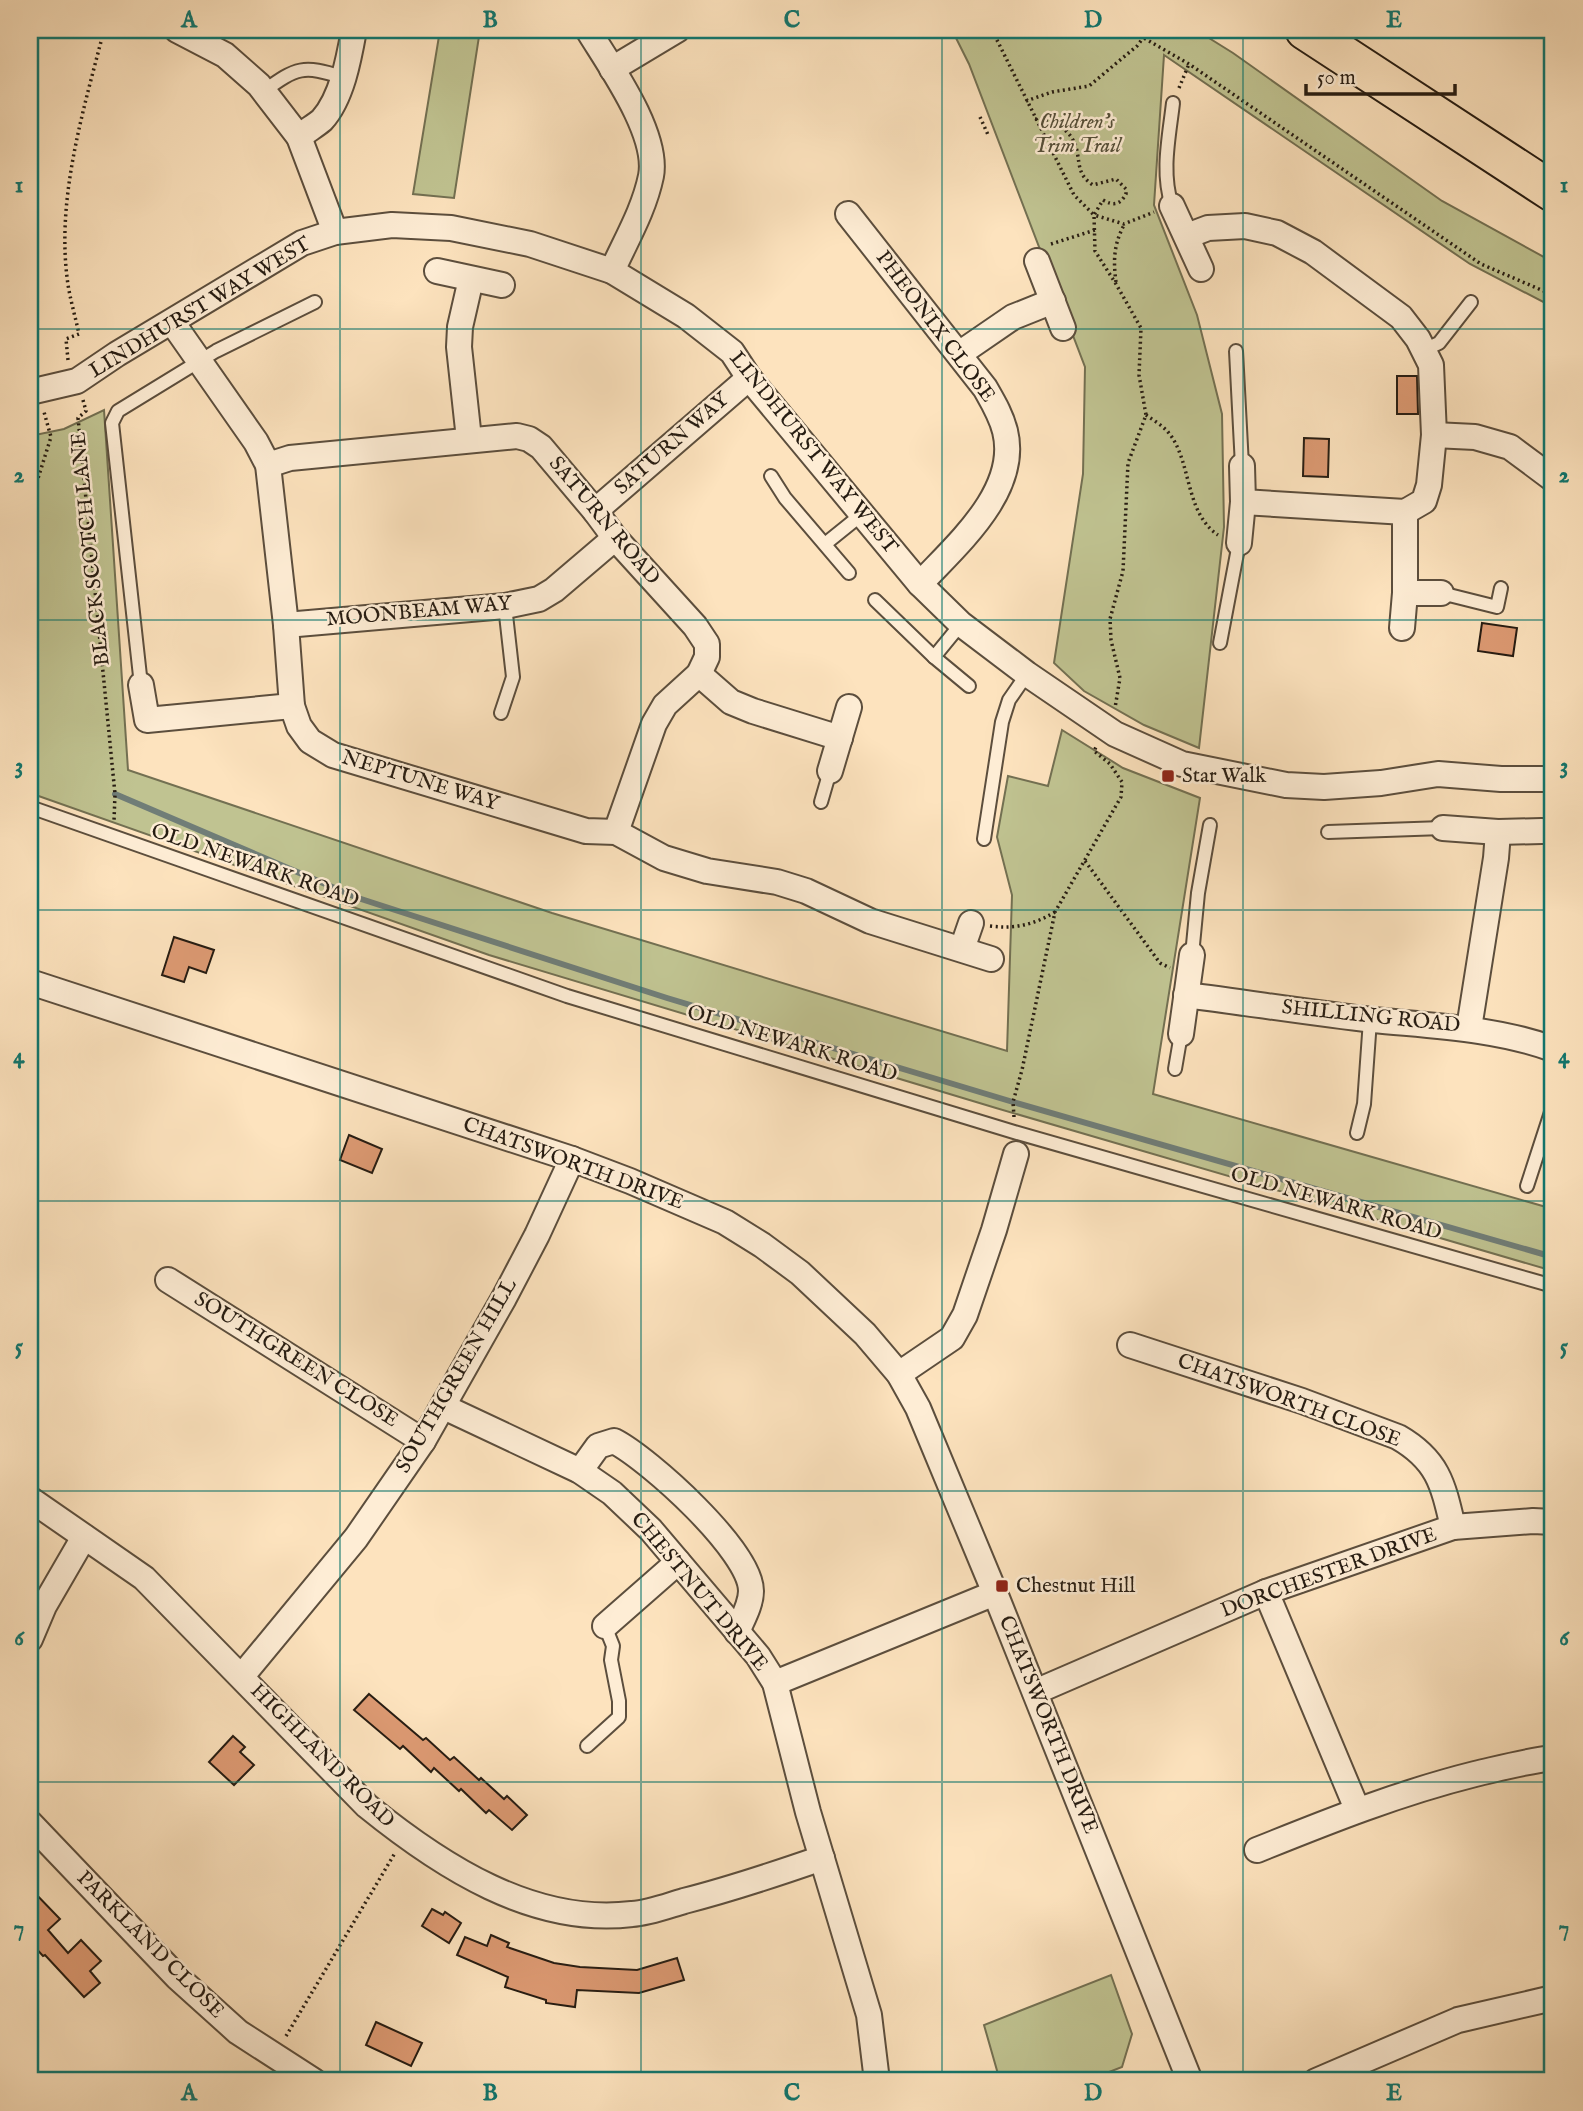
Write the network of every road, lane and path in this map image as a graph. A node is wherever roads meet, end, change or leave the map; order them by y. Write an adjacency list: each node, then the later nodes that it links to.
1 (104, 30): 46 (path, BLACK SCOTCH LANE)
2 (177, 30): 13 (street)
3 (354, 30): 12 (street)
4 (588, 30): 11 (street)
5 (677, 30): 11 (street)
6 (992, 30): 14 (path)
7 (1130, 30): 9 (path)
8 (1305, 30): 20 (highway)
9 (1143, 38): 10 (path); 14 (path)
10 (1189, 64): 15 (path); 35 (path)
11 (612, 69): 31 (street)
12 (342, 77): 13 (lane); 18 (street)
13 (264, 91): 18 (street)
14 (1026, 102): 17 (path)
15 (1173, 103): 21 (lane)
16 (980, 117): 19 (path)
17 (1035, 119): 23 (path); 23 (path)
18 (299, 137): 26 (street)
19 (989, 137)
20 (1553, 192)
21 (1172, 206): 24 (path); 27 (street)
22 (848, 214): 43 (street, PHEONIX CLOSE)
23 (1094, 215): 24 (path); 25 (path)
24 (1124, 224): 33 (path)
25 (1095, 230): 28 (path); 33 (path)
26 (335, 232): 31 (street, LINDHURST WAY WEST); 39 (street, LINDHURST WAY WEST)
27 (1187, 236): 29 (street); 41 (street)
28 (1041, 253): 36 (street)
29 (1201, 269)
30 (437, 271): 32 (street)
31 (612, 271): 45 (street, LINDHURST WAY WEST)
32 (471, 279): 34 (street); 50 (street)
33 (1116, 284): 48 (path)
34 (502, 285)
35 (1553, 295)
36 (1053, 301): 40 (street); 43 (street)
37 (315, 302): 44 (lane)
38 (1471, 302): 41 (lane)
39 (172, 322): 44 (street, NEPTUNE WAY); 46 (street, LINDHURST WAY WEST)
40 (1063, 328)
41 (1424, 350): 49 (street)
42 (1236, 351): 52 (lane)
43 (959, 354): 64 (street, PHEONIX CLOSE)
44 (201, 361): 51 (street, NEPTUNE WAY); 77 (lane)
45 (749, 378): 57 (street, SATURN WAY); 59 (street, LINDHURST WAY WEST)
46 (77, 381): 47 (street, LINDHURST WAY WEST); 94 (path, BLACK SCOTCH LANE)
47 (34, 392): 56 (path)
48 (1146, 415): 61 (path); 82 (path)
49 (1434, 435): 54 (street); 58 (street)
50 (469, 439): 51 (street, SATURN ROAD); 57 (street, SATURN ROAD)
51 (268, 465): 71 (street, NEPTUNE WAY)
52 (1242, 466): 55 (street)
53 (771, 476): 62 (lane)
54 (1553, 479)
55 (1243, 502): 58 (street); 61 (street)
56 (30, 504)
57 (595, 511): 60 (street, SATURN ROAD)
58 (1405, 512): 66 (street)
59 (861, 516): 62 (lane); 64 (street, LINDHURST WAY WEST)
60 (615, 538): 69 (street, MOONBEAM WAY); 75 (street, SATURN ROAD)
61 (1239, 543): 73 (lane)
62 (825, 544): 63 (lane)
63 (849, 573)
64 (920, 584): 70 (street, LINDHURST WAY WEST)
65 (1501, 588): 67 (lane)
66 (1405, 593): 67 (street); 72 (street)
67 (1441, 593)
68 (875, 600): 74 (lane)
69 (505, 606): 71 (street, MOONBEAM WAY); 81 (lane)
70 (961, 624): 74 (lane); 76 (street, LINDHURST WAY WEST)
71 (286, 625): 79 (street, NEPTUNE WAY)
72 (1402, 628)
73 (1220, 643)
74 (934, 657): 78 (lane)
75 (699, 674): 83 (street); 90 (street)
76 (1027, 674): 82 (street, LINDHURST WAY WEST); 95 (lane)
77 (141, 685): 79 (street)
78 (969, 686)
79 (292, 706): 90 (street, NEPTUNE WAY)
80 (849, 707): 83 (street)
81 (501, 713)
82 (1105, 728): 85 (street, LINDHURST WAY WEST); 96 (path)
83 (840, 738): 84 (street)
84 (830, 771): 86 (lane)
85 (1553, 779)
86 (821, 802)
87 (30, 807): 94 (lane, OLD NEWARK ROAD)
88 (1210, 825): 101 (lane)
89 (1443, 828): 91 (lane); 92 (street)
90 (616, 832): 99 (street, NEPTUNE WAY)
91 (1328, 832)
92 (1498, 832): 93 (street); 104 (street)
93 (1548, 832)
94 (114, 837): 110 (lane, OLD NEWARK ROAD)
95 (984, 839)
96 (1085, 861): 97 (path); 101 (path)
97 (1055, 912): 98 (path); 110 (path)
98 (971, 923): 99 (street)
99 (962, 949): 100 (street, NEPTUNE WAY)
100 (991, 959)
101 (1189, 974): 103 (street, SHILLING ROAD); 105 (street)
102 (31, 986): 111 (street, CHATSWORTH DRIVE)
103 (1370, 1020): 104 (street, SHILLING ROAD); 109 (lane)
104 (1469, 1028): 106 (street, SHILLING ROAD)
105 (1181, 1034): 107 (lane)
106 (1553, 1049)
107 (1175, 1069)
108 (1553, 1106): 112 (lane)
109 (1357, 1133)
110 (1015, 1143): 114 (lane, OLD NEWARK ROAD); 116 (street)
111 (572, 1159): 116 (street, CHATSWORTH DRIVE); 117 (street, SOUTHGREEN HILL)
112 (1527, 1186)
113 (168, 1280): 118 (street, SOUTHGREEN CLOSE)
114 (1553, 1286)
115 (1130, 1345): 122 (street, CHATSWORTH CLOSE)
116 (899, 1374): 126 (street, CHATSWORTH DRIVE)
117 (444, 1407): 118 (street, SOUTHGREEN HILL); 119 (street, CHESTNUT DRIVE)
118 (423, 1441): 130 (street, SOUTHGREEN HILL)
119 (580, 1471): 124 (street, CHESTNUT DRIVE); 128 (street)
120 (30, 1499): 123 (street, HIGHLAND ROAD)
121 (1553, 1522): 122 (street, DORCHESTER DRIVE)
122 (1452, 1527): 125 (street, DORCHESTER DRIVE)
123 (84, 1537): 129 (street); 130 (street, HIGHLAND ROAD)
124 (678, 1562): 127 (street); 128 (street, CHESTNUT DRIVE)
125 (1266, 1592): 132 (street, DORCHESTER DRIVE); 135 (street)
126 (995, 1593): 131 (street); 132 (street, CHATSWORTH DRIVE)
127 (606, 1626): 133 (lane)
128 (737, 1632): 131 (street, CHESTNUT DRIVE)
129 (30, 1639)
130 (242, 1676): 137 (street, HIGHLAND ROAD)
131 (775, 1683): 139 (street, CHESTNUT DRIVE)
132 (1035, 1692): 144 (street, CHATSWORTH DRIVE)
133 (587, 1746)
134 (1553, 1758): 135 (street)
135 (1357, 1810): 138 (street)
136 (30, 1823): 141 (street, PARKLAND CLOSE)
137 (405, 1836): 139 (street, HIGHLAND ROAD); 141 (path)
138 (1257, 1850)
139 (822, 1858): 143 (street, CHESTNUT DRIVE)
140 (1553, 1998): 145 (street)
141 (274, 2056): 142 (street, PARKLAND CLOSE)
142 (314, 2081)
143 (877, 2081)
144 (1190, 2081)
145 (1316, 2081)

